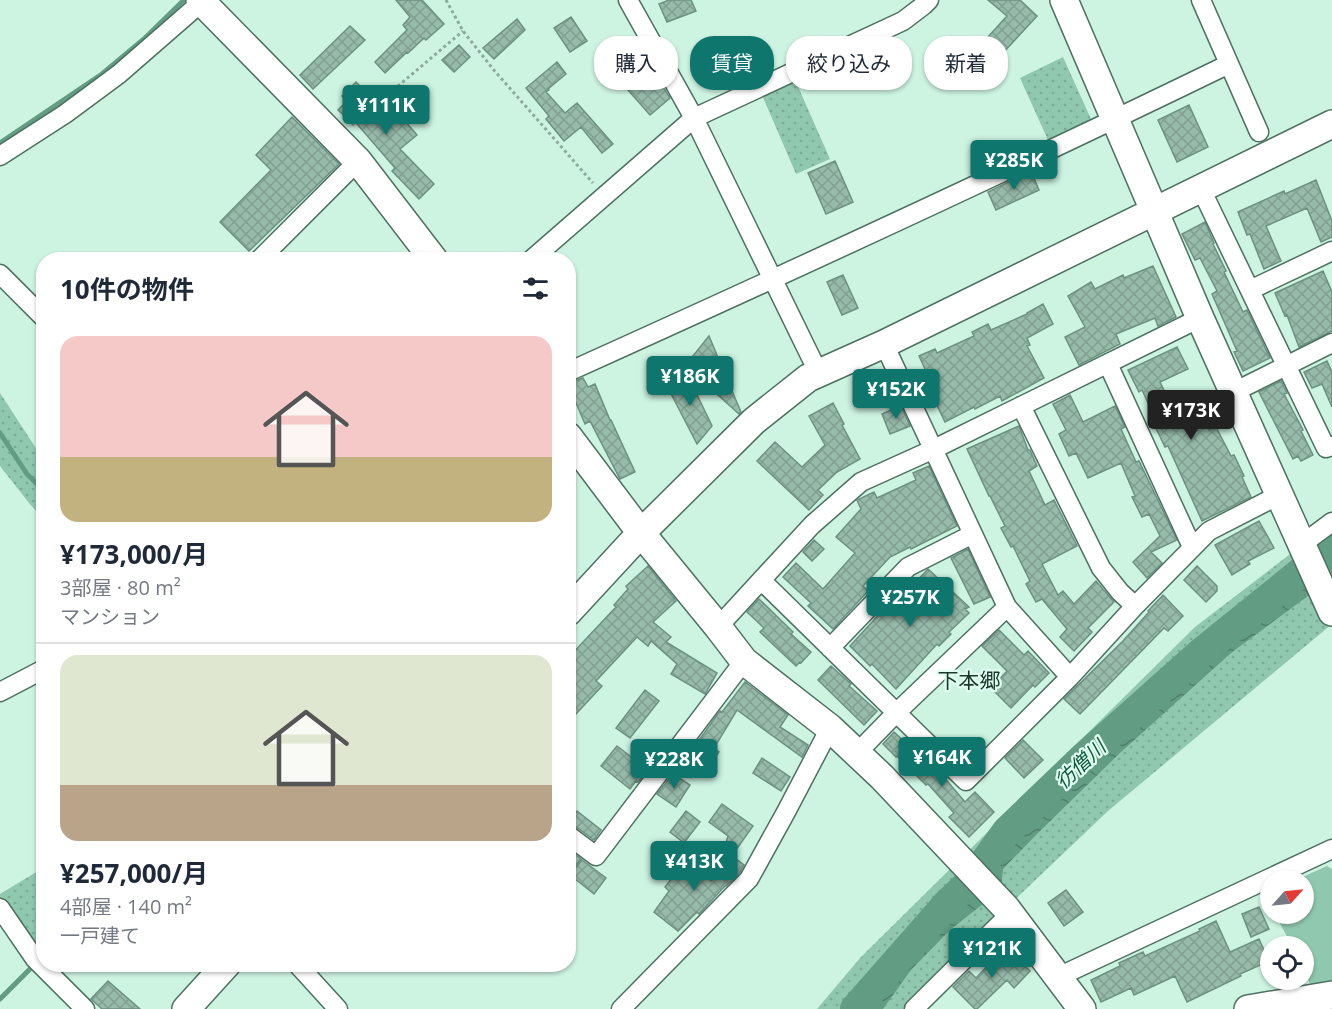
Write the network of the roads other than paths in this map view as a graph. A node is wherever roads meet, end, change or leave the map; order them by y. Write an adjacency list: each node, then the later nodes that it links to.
1 (628, 0): 7 (street)
2 (929, 0): 7 (street)
3 (1064, 0): 8 (street)
4 (1201, 0): 6 (street)
5 (202, 1): 11 (street); 12 (street)
6 (1229, 64): 8 (street); 10 (street)
7 (694, 118): 18 (street); 20 (street)
8 (1114, 120): 14 (street); 20 (street)
9 (1332, 124): 13 (street)
10 (1259, 132)
11 (0, 156)
12 (358, 161): 16 (street); 17 (street)
13 (1201, 189): 14 (street); 21 (street)
14 (1154, 212): 23 (street); 25 (street)
15 (1332, 251): 21 (street)
16 (268, 252)
17 (428, 252)
18 (540, 252)
19 (0, 274): 22 (street)
20 (773, 280): 28 (street); 29 (street)
21 (1250, 290): 27 (street)
22 (36, 310)
23 (1200, 318): 26 (street); 30 (street)
24 (1332, 343): 27 (street)
25 (884, 345): 29 (street); 34 (street)
26 (1108, 364): 31 (street); 39 (street)
27 (1286, 365): 30 (street); 32 (street)
28 (576, 368)
29 (819, 374): 37 (street)
30 (1234, 392): 35 (street)
31 (1021, 406): 34 (street); 43 (street)
32 (1332, 446)
33 (576, 447): 37 (street)
34 (934, 450): 38 (street); 41 (street)
35 (1279, 495): 39 (street); 40 (street)
36 (1332, 522): 40 (street)
37 (640, 532): 42 (street); 46 (street)
38 (972, 534): 44 (street); 47 (street)
39 (1192, 547): 43 (street)
40 (1302, 547): 45 (street)
41 (761, 580): 46 (street); 47 (street)
42 (576, 603)
43 (1135, 606): 50 (street)
44 (1006, 607): 50 (street); 52 (street)
45 (1332, 612)
46 (718, 627): 48 (street)
47 (830, 648): 52 (street)
48 (744, 661): 53 (street); 55 (street)
49 (36, 673): 51 (street)
50 (1070, 677): 52 (street)
51 (0, 692)
52 (896, 713): 54 (street)
53 (830, 728): 54 (street); 69 (street)
54 (857, 753): 58 (street)
55 (576, 841)
56 (1332, 849): 63 (street)
57 (0, 908): 59 (street)
58 (1008, 911): 63 (street); 70 (street)
59 (36, 960)
60 (48, 972): 66 (street)
61 (220, 972): 67 (street)
62 (304, 972): 68 (street)
63 (1058, 977): 71 (street)
64 (1332, 995): 65 (street)
65 (1258, 1008)
66 (85, 1009)
67 (186, 1009)
68 (338, 1009)
69 (621, 1009)
70 (914, 1009)
71 (1082, 1009)

